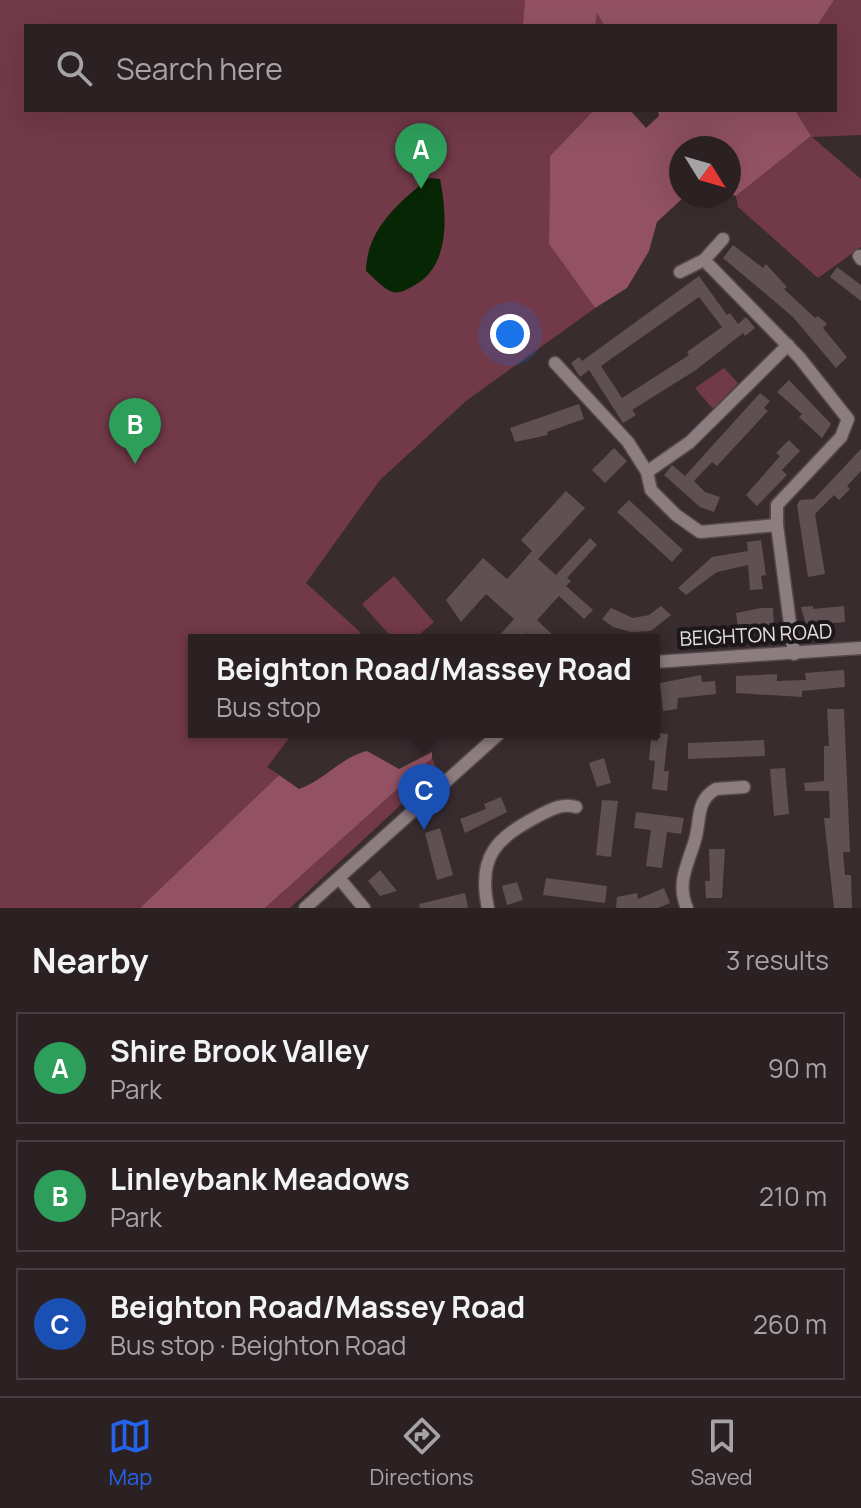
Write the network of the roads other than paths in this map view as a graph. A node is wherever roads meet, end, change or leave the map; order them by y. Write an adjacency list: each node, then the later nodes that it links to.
1 (723, 239): 2 (street)
2 (704, 260): 3 (street); 4 (street)
3 (680, 272)
4 (788, 345): 6 (street); 7 (street)
5 (555, 363): 6 (street)
6 (647, 472): 7 (street)
7 (777, 525): 9 (street)
8 (860, 648): 9 (street, BEIGHTON ROAD); 10 (street)
9 (794, 654): 11 (street, BEIGHTON ROAD)
10 (861, 655)
11 (660, 662)
12 (494, 738): 15 (street)
13 (744, 787): 19 (street)
14 (576, 807): 18 (street)
15 (339, 878): 16 (street); 17 (street)
16 (305, 908)
17 (364, 908)
18 (488, 908)
19 (687, 908)

